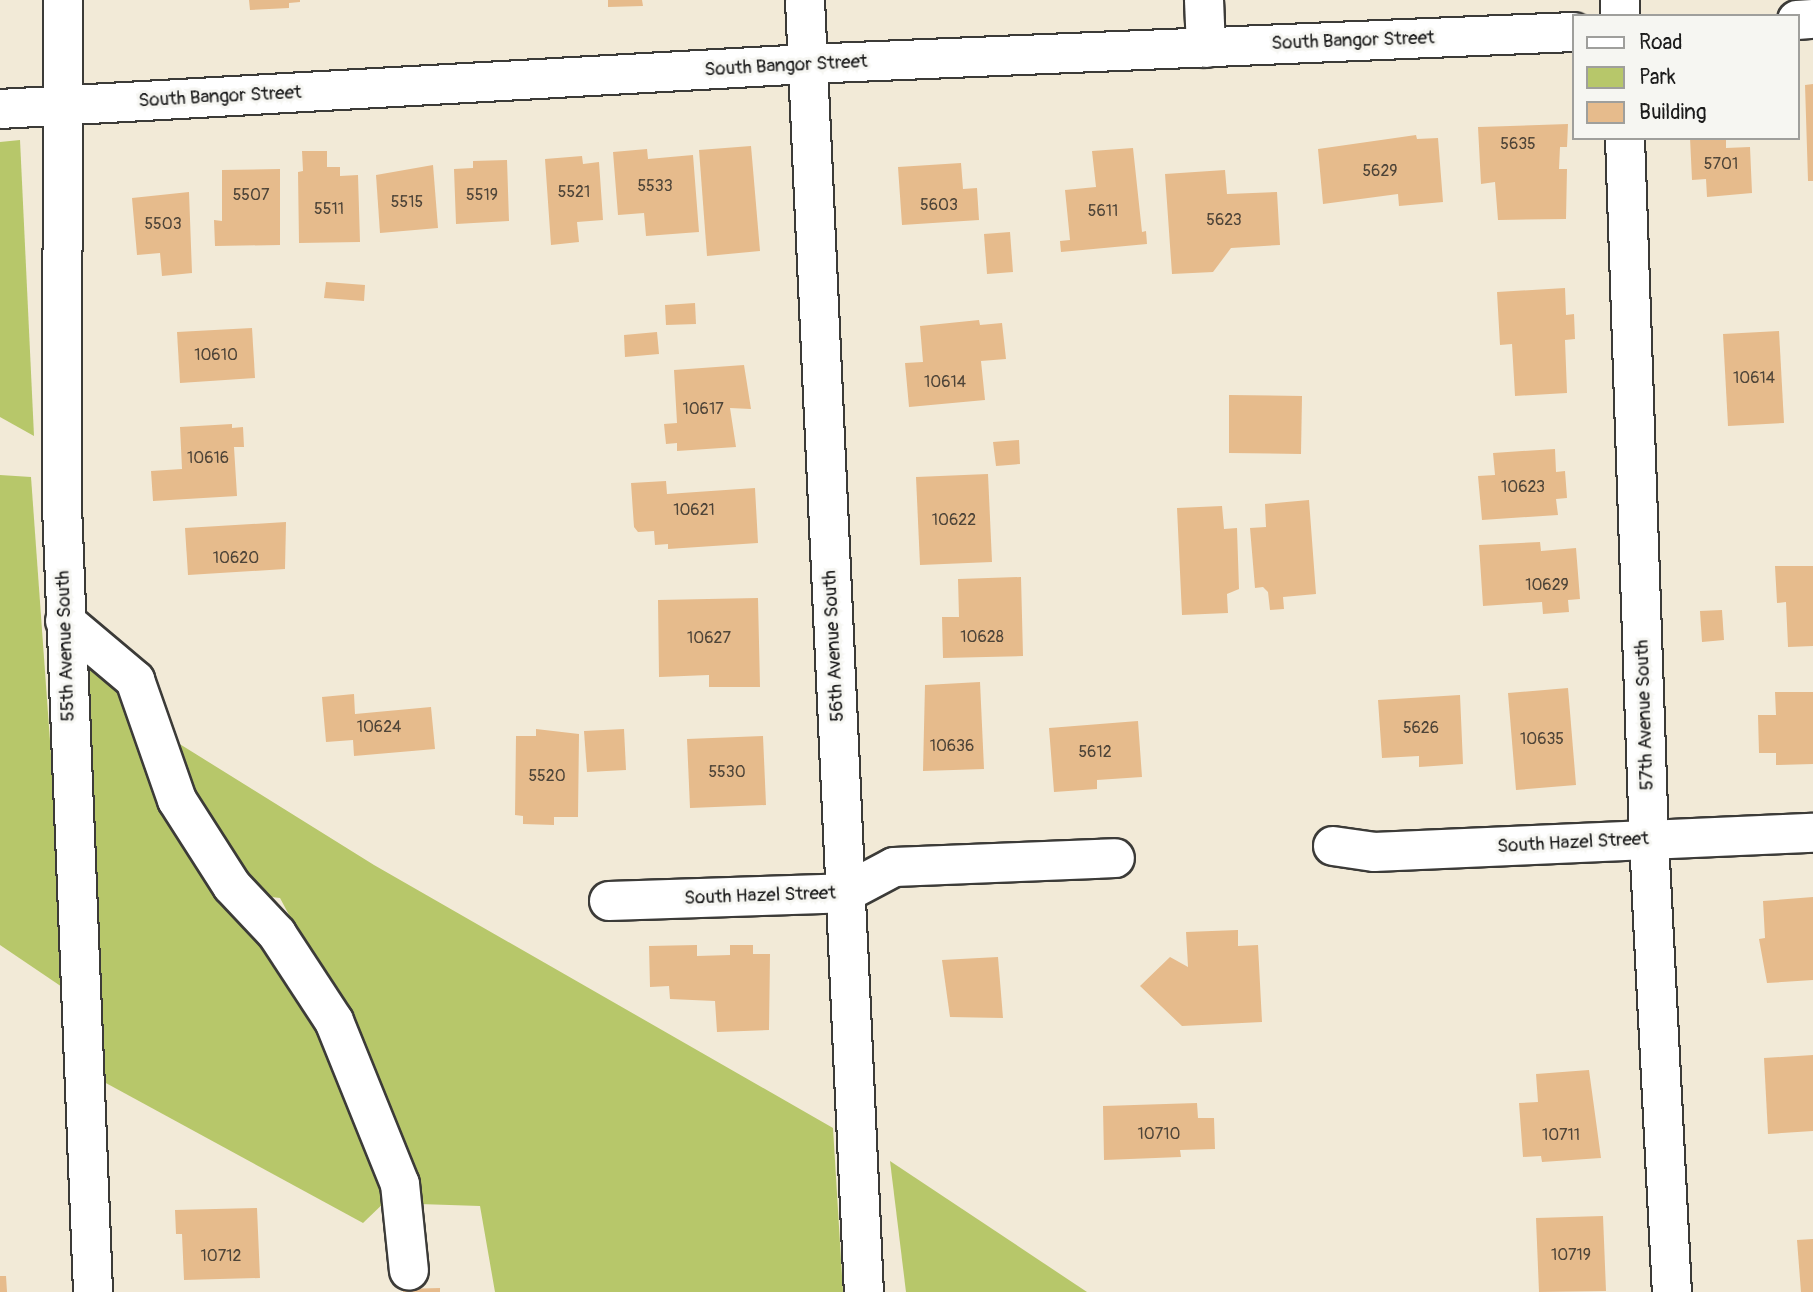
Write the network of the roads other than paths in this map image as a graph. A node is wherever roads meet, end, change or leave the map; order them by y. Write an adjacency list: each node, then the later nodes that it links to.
1 (64, 0): 7 (street, 55th Avenue South)
2 (805, 0): 6 (street, 56th Avenue South)
3 (1203, 0): 5 (street)
4 (1572, 32): 5 (street, South Bangor Street)
5 (1206, 48): 6 (street, South Bangor Street)
6 (807, 64): 7 (street, South Bangor Street); 15 (street, 56th Avenue South)
7 (60, 106): 8 (street, South Bangor Street); 10 (street, 55th Avenue South)
8 (0, 109)
9 (1625, 140): 12 (street, 57th Avenue South)
10 (65, 621): 17 (street); 18 (street, 55th Avenue South)
11 (1813, 833): 12 (street, South Hazel Street)
12 (1649, 839): 13 (street, South Hazel Street); 20 (street, 57th Avenue South)
13 (1333, 845)
14 (1115, 858): 15 (street, South Hazel Street)
15 (845, 893): 16 (street, South Hazel Street); 19 (street, 56th Avenue South)
16 (609, 901)
17 (409, 1271)
18 (93, 1292)
19 (864, 1292)
20 (1672, 1292)

